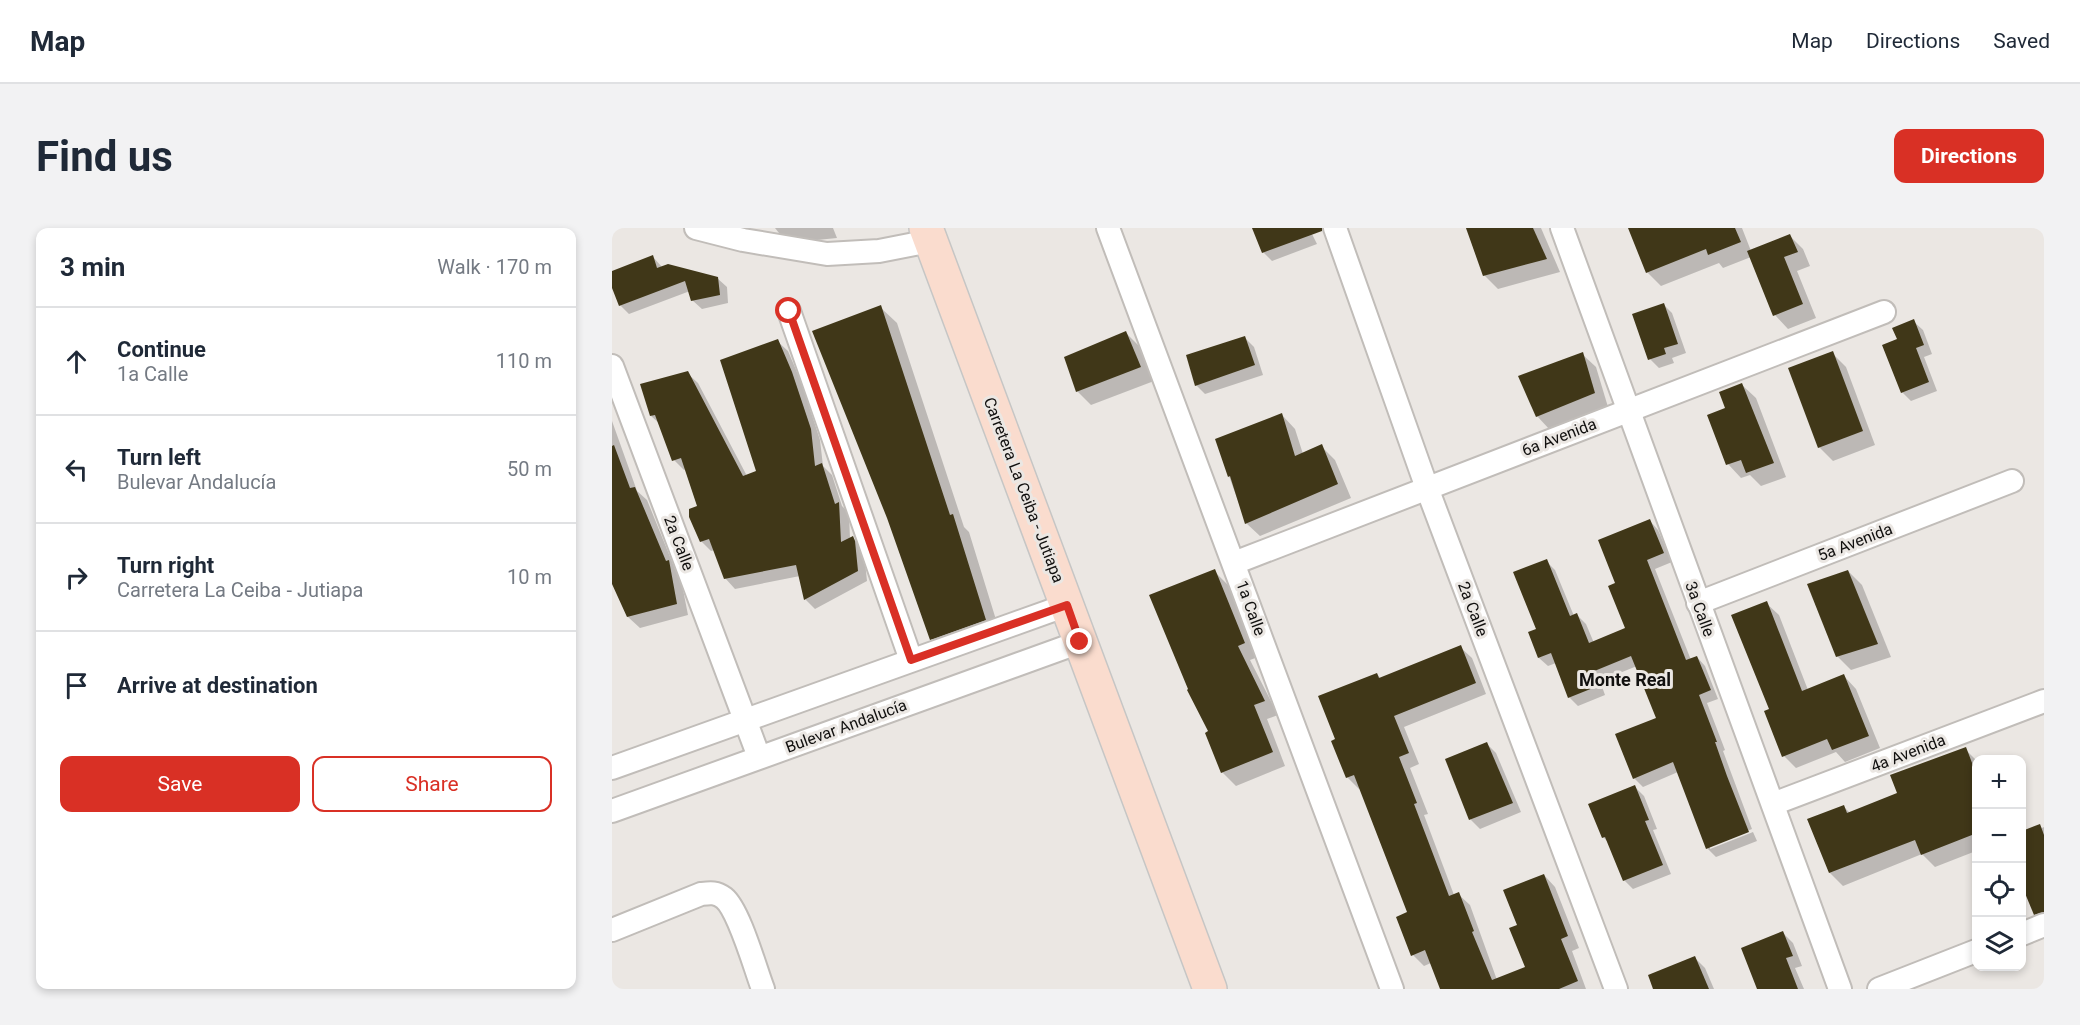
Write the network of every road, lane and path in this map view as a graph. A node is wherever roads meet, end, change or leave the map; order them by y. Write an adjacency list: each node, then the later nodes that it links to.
1 (696, 228): 5 (street)
2 (1108, 228): 12 (street, 1a Calle)
3 (1335, 228): 11 (street, 2a Calle)
4 (1562, 228): 9 (street, 3a Calle)
5 (928, 234): 14 (main road, Carretera La Ceiba - Jutiapa)
6 (789, 311): 16 (street)
7 (1884, 312): 9 (street, 6a Avenida)
8 (612, 366): 18 (street, 2a Calle)
9 (1628, 410): 11 (street, 6a Avenida); 13 (street, 3a Calle)
10 (2012, 481): 13 (street, 5a Avenida)
11 (1427, 488): 12 (street, 6a Avenida); 30 (street, 2a Calle)
12 (1234, 563): 29 (street, 1a Calle)
13 (1698, 603): 21 (street, 3a Calle)
14 (1067, 605): 15 (main road, Carretera La Ceiba - Jutiapa); 16 (street)
15 (1080, 642): 19 (street, Bulevar Andalucía); 28 (main road, Carretera La Ceiba - Jutiapa)
16 (911, 660): 18 (street)
17 (2044, 701): 21 (street, 4a Avenida)
18 (746, 720): 19 (street, 2a Calle); 20 (street)
19 (759, 757): 22 (street, Bulevar Andalucía)
20 (612, 768)
21 (1773, 804): 31 (street, 3a Calle)
22 (612, 811)
23 (2044, 925): 25 (street)
24 (612, 930): 27 (street)
25 (2026, 932)
26 (1972, 953): 32 (street)
27 (763, 989)
28 (1210, 989)
29 (1392, 989)
30 (1616, 989)
31 (1840, 989)
32 (1878, 989)

